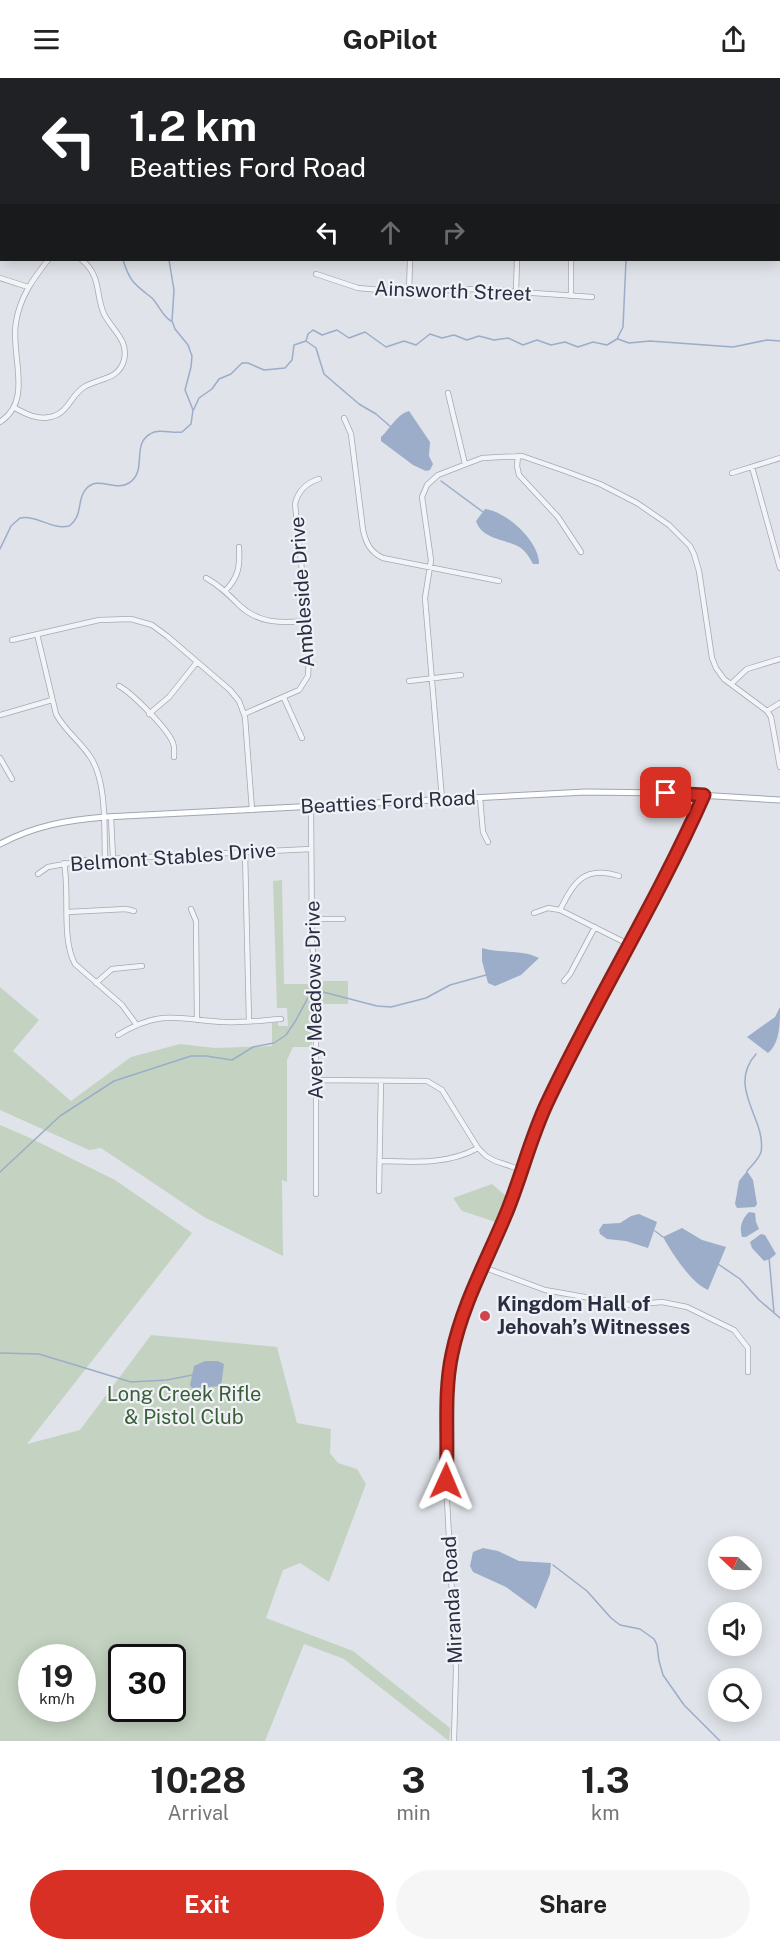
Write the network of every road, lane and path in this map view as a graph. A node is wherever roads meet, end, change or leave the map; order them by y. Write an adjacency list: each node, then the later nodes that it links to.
1 (47, 261): 8 (street)
2 (83, 261): 14 (street)
3 (410, 261): 9 (street)
4 (517, 261): 10 (street)
5 (571, 261): 11 (street)
6 (316, 274): 9 (street, Ainsworth Street)
7 (0, 278): 8 (street)
8 (28, 287): 14 (street)
9 (409, 292): 10 (street, Ainsworth Street)
10 (516, 292): 11 (street, Ainsworth Street)
11 (571, 296): 12 (street, Ainsworth Street)
12 (592, 297)
13 (448, 393): 19 (street)
14 (15, 408): 16 (street)
15 (344, 418): 25 (street)
16 (0, 422)
17 (518, 456): 19 (street); 24 (street); 38 (street)
18 (780, 458): 20 (street)
19 (465, 465): 25 (street)
20 (752, 467): 21 (street); 26 (street)
21 (732, 472)
22 (319, 479): 30 (street, Ambleside Drive)
23 (240, 547): 29 (street)
24 (581, 552)
25 (431, 568): 28 (street); 36 (street)
26 (780, 568)
27 (207, 578): 29 (street)
28 (499, 581)
29 (225, 591): 30 (street)
30 (306, 621): 40 (street, Ambleside Drive)
31 (37, 634): 32 (street); 34 (street); 41 (street)
32 (12, 640)
33 (780, 659): 38 (street)
34 (197, 662): 44 (street); 45 (street)
35 (461, 675): 36 (street)
36 (431, 678): 37 (street); 54 (street)
37 (409, 681)
38 (731, 684): 43 (street)
39 (119, 686): 44 (street)
40 (284, 698): 45 (street, Ambleside Drive); 47 (street)
41 (52, 700): 46 (street); 58 (street)
42 (780, 703): 43 (street)
43 (767, 711): 50 (street)
44 (149, 714): 48 (street)
45 (244, 714): 57 (street)
46 (0, 715)
47 (302, 738)
48 (174, 757)
49 (0, 758): 51 (street)
50 (780, 767)
51 (12, 779)
52 (704, 795): 53 (main road, Beatties Ford Road); 55 (main road, Beatties Ford Road); 76 (street, Miranda Road)
53 (480, 798): 54 (main road, Beatties Ford Road); 59 (street)
54 (442, 800): 56 (main road, Beatties Ford Road)
55 (780, 800)
56 (311, 806): 57 (main road, Beatties Ford Road); 61 (street, Avery Meadows Drive)
57 (252, 810): 58 (main road, Beatties Ford Road)
58 (108, 817): 60 (main road, Beatties Ford Road); 63 (street); 64 (street)
59 (488, 842)
60 (0, 844)
61 (311, 849): 62 (street, Belmont Stables Drive); 73 (street, Avery Meadows Drive)
62 (245, 852): 64 (street, Belmont Stables Drive); 82 (street)
63 (105, 858): 64 (street, Belmont Stables Drive); 65 (street, Belmont Stables Drive)
64 (113, 858)
65 (64, 863): 66 (street, Belmont Stables Drive); 71 (street)
66 (38, 874)
67 (619, 876): 69 (street)
68 (191, 909): 81 (street)
69 (560, 910): 72 (street); 75 (street)
70 (134, 911): 71 (street)
71 (68, 912): 79 (street)
72 (534, 913)
73 (312, 919): 74 (street); 85 (street, Avery Meadows Drive)
74 (343, 919)
75 (595, 927): 76 (street); 78 (street)
76 (628, 944): 89 (street, Miranda Road)
77 (142, 966): 79 (street)
78 (564, 981)
79 (96, 983): 83 (street)
80 (281, 1019): 82 (street)
81 (197, 1020): 82 (street); 83 (street)
82 (249, 1021)
83 (136, 1024): 84 (street)
84 (118, 1035)
85 (316, 1080): 86 (street); 91 (street, Avery Meadows Drive)
86 (381, 1081): 87 (street); 88 (street)
87 (478, 1148): 88 (street); 89 (street)
88 (380, 1161): 90 (street)
89 (522, 1170): 92 (street, Miranda Road)
90 (379, 1191)
91 (316, 1194)
92 (483, 1267): 93 (street); 94 (street, Miranda Road)
93 (748, 1372)
94 (453, 1741)

